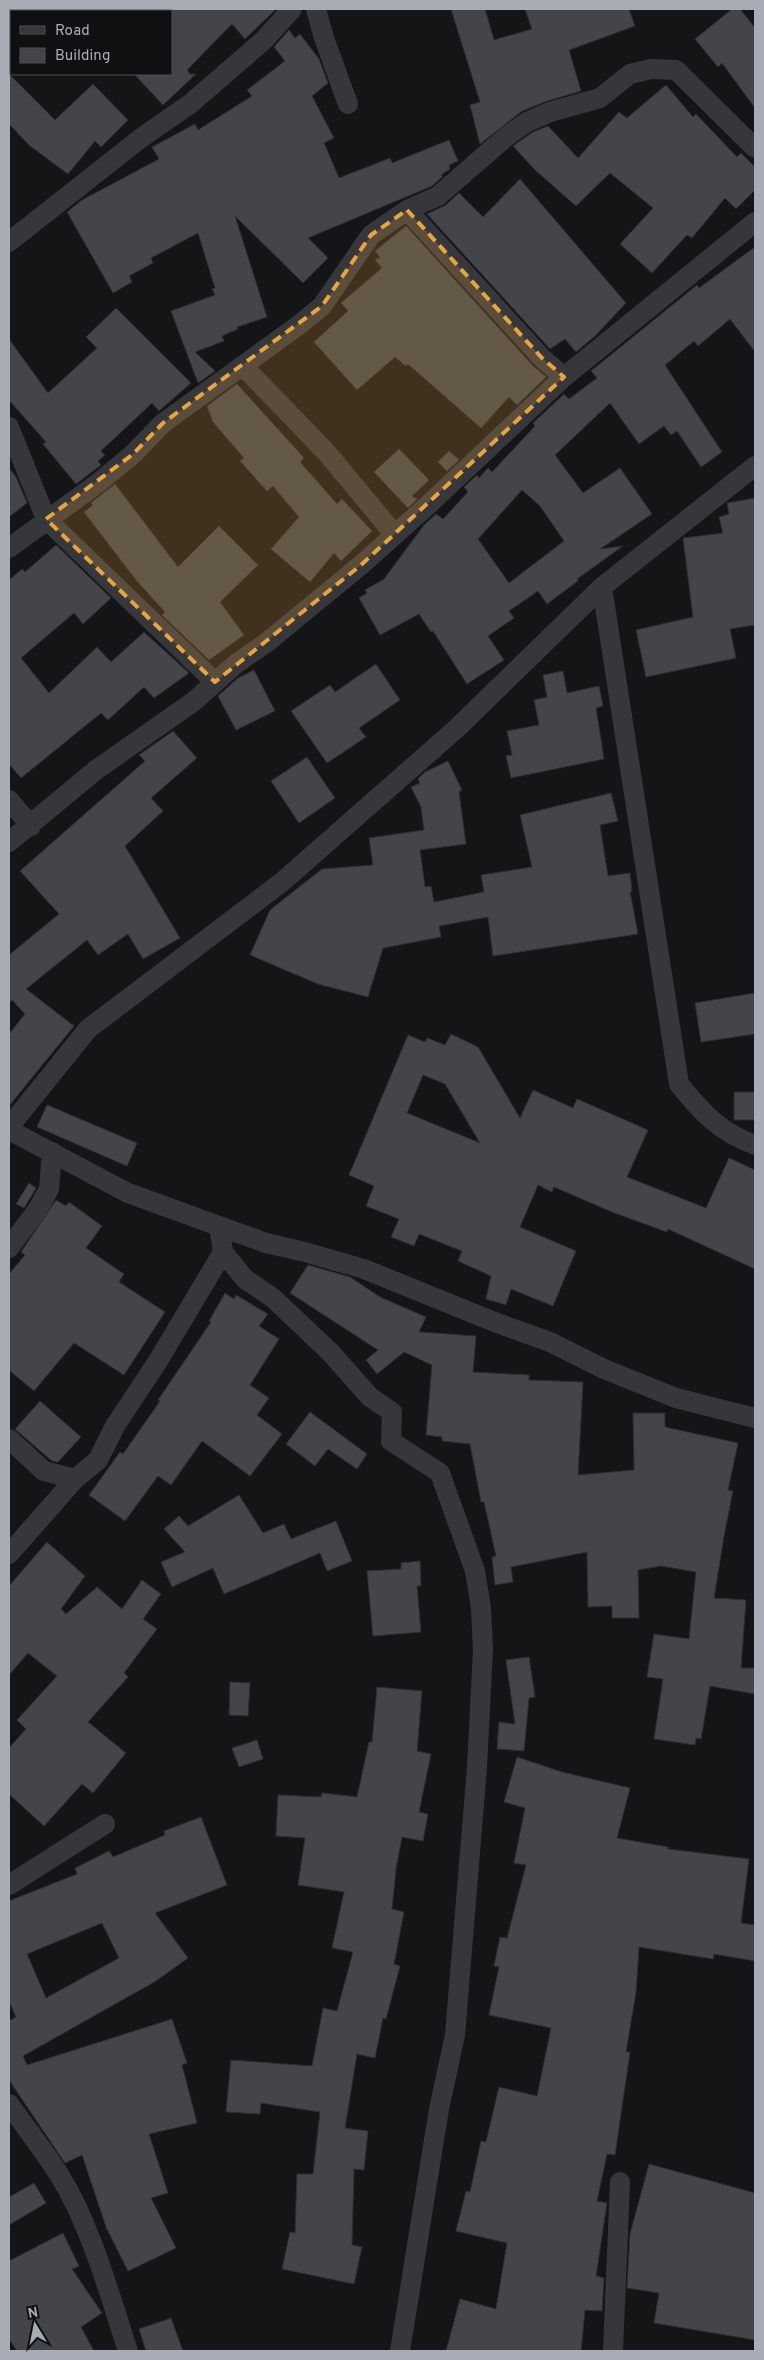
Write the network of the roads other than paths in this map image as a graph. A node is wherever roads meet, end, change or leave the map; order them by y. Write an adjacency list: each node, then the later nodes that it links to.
1 (292, 9): 7 (street)
2 (316, 9): 3 (street)
3 (348, 104)
4 (755, 148): 5 (street)
5 (407, 210): 8 (street); 9 (street)
6 (755, 222): 9 (street)
7 (9, 242)
8 (243, 366): 12 (street); 13 (street)
9 (564, 377): 13 (street)
10 (9, 427): 12 (street)
11 (755, 466): 15 (street)
12 (46, 519): 14 (street); 16 (street)
13 (395, 535): 16 (street)
14 (9, 548)
15 (602, 587): 20 (street); 21 (street)
16 (215, 682): 18 (street)
17 (9, 800): 18 (street)
18 (31, 826): 19 (street)
19 (9, 842)
20 (9, 1129): 22 (street)
21 (755, 1145)
22 (52, 1152): 23 (street); 24 (street)
23 (219, 1226): 25 (street); 26 (street)
24 (9, 1248)
25 (223, 1252): 28 (street); 35 (street)
26 (755, 1418)
27 (9, 1439): 28 (street)
28 (74, 1479): 29 (street)
29 (9, 1554)
30 (105, 1824): 31 (street)
31 (9, 1885)
32 (9, 2104): 34 (street)
33 (620, 2182): 36 (street)
34 (128, 2351)
35 (400, 2351)
36 (613, 2351)

